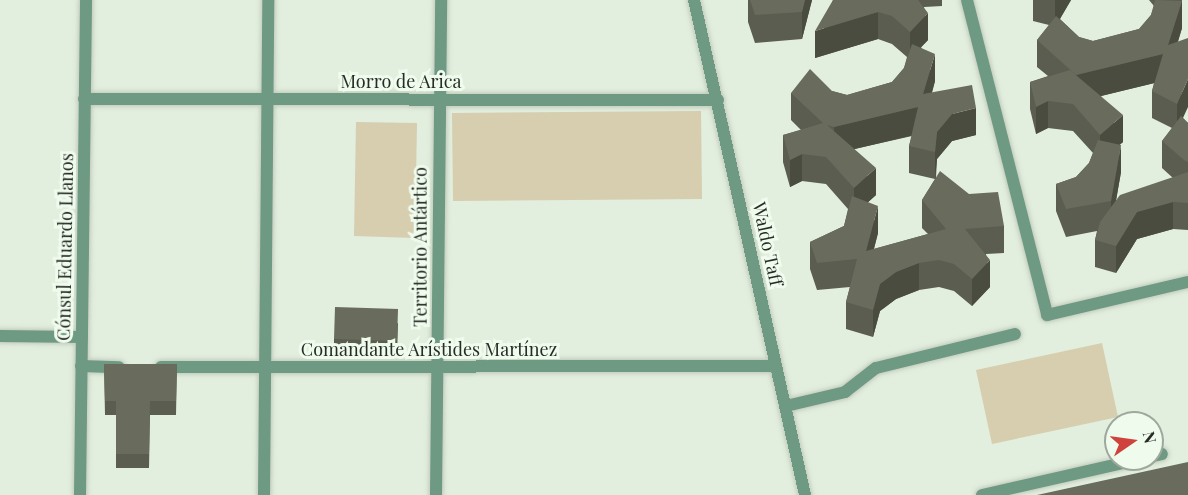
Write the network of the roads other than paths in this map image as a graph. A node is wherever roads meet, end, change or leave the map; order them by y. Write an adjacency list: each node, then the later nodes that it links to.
1 (86, 0): 6 (street, Cónsul Eduardo Llanos)
2 (268, 0): 7 (street)
3 (441, 0): 8 (street, Territorio Antártico)
4 (694, 0): 9 (street, Waldo Taff)
5 (967, 0): 10 (street)
6 (84, 99): 7 (street, Morro de Arica); 13 (street, Cónsul Eduardo Llanos)
7 (267, 99): 8 (street, Morro de Arica); 16 (street)
8 (440, 99): 9 (street, Morro de Arica); 17 (street, Territorio Antártico)
9 (718, 100): 15 (street, Waldo Taff)
10 (1188, 282)
11 (1015, 334): 18 (street)
12 (0, 336): 13 (street)
13 (82, 337): 14 (street, Cónsul Eduardo Llanos)
14 (81, 366): 16 (street, Comandante Arístides Martínez); 20 (street, Cónsul Eduardo Llanos)
15 (776, 366): 17 (street, Comandante Arístides Martínez); 18 (street, Waldo Taff)
16 (265, 367): 17 (street, Comandante Arístides Martínez); 21 (street)
17 (437, 368): 22 (street, Territorio Antártico)
18 (786, 406): 23 (street, Waldo Taff)
19 (1104, 467): 24 (street)
20 (80, 495)
21 (264, 495)
22 (436, 495)
23 (805, 495)
24 (982, 495)

